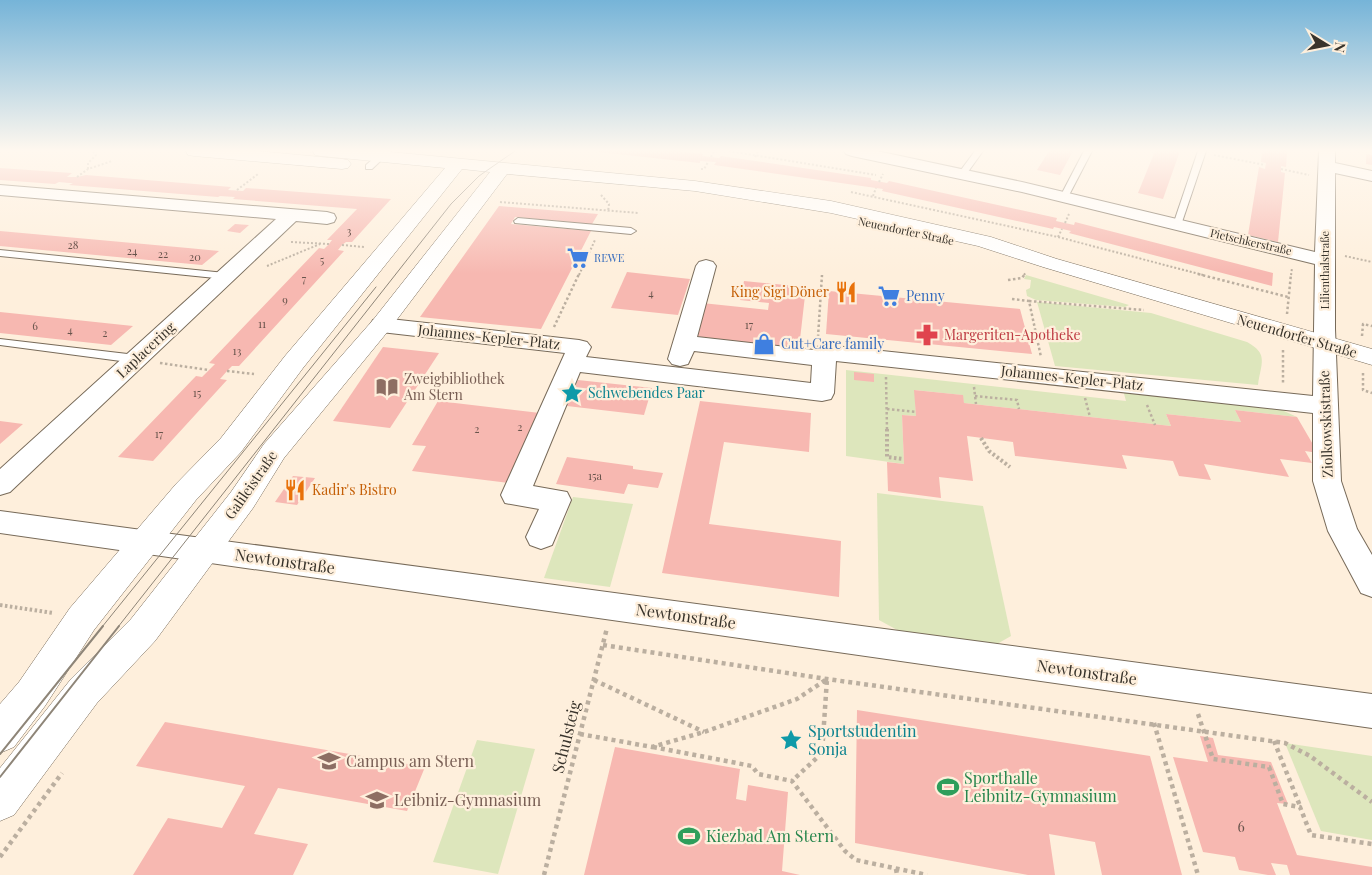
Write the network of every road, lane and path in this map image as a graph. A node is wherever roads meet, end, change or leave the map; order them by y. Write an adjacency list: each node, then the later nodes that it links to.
1 (21, 192): 16 (street)
2 (434, 192): 78 (street)
3 (483, 192): 12 (street, Galileistraße)
4 (736, 192): 49 (street, Neuendorfer Straße)
5 (875, 192): 11 (path)
6 (1022, 192): 13 (street, Pietschkerstraße)
7 (1071, 192): 13 (lane)
8 (1188, 192): 20 (lane)
9 (1326, 192): 31 (street, Lilienthalstraße)
10 (601, 195): 14 (path)
11 (873, 196)
12 (477, 200): 14 (path); 44 (street, Galileistraße)
13 (1066, 205): 19 (path); 20 (street, Pietschkerstraße)
14 (608, 211): 15 (path); 21 (path)
15 (638, 214)
16 (292, 215): 17 (street); 25 (street, Laplacering)
17 (327, 218)
18 (518, 221): 21 (lane)
19 (1065, 223)
20 (1177, 225): 31 (street, Pietschkerstraße)
21 (601, 228): 23 (lane); 47 (path)
22 (1062, 229): 24 (path)
23 (631, 231)
24 (1058, 237)
25 (265, 239): 26 (path); 36 (street, Laplacering)
26 (320, 244): 27 (path); 36 (path)
27 (329, 244)
28 (342, 246): 29 (path)
29 (364, 248)
30 (0, 253): 36 (lane)
31 (1325, 256): 32 (path); 49 (street, Lilienthalstraße)
32 (1372, 262)
33 (706, 266): 48 (street)
34 (1292, 266): 39 (path)
35 (1029, 267): 38 (path)
36 (232, 270): 55 (street, Laplacering)
37 (822, 275): 43 (path)
38 (1008, 280)
39 (1288, 297)
40 (1012, 299): 41 (path)
41 (1029, 301): 42 (path); 62 (path)
42 (1148, 311)
43 (818, 316)
44 (382, 325): 47 (street, Johannes-Kepler-Platz); 79 (street, Galileistraße)
45 (1372, 326): 53 (path)
46 (0, 342): 55 (lane)
47 (546, 343): 57 (street, Johannes-Kepler-Platz)
48 (684, 343): 50 (street, Johannes-Kepler-Platz); 61 (street)
49 (1325, 344): 53 (street, Neuendorfer Straße); 68 (street, Ziolkowskistraße)
50 (716, 346): 51 (street, Johannes-Kepler-Platz); 63 (street)
51 (746, 350): 52 (street, Johannes-Kepler-Platz); 64 (street)
52 (776, 353): 56 (street, Johannes-Kepler-Platz); 65 (street)
53 (1366, 355): 66 (path)
54 (885, 358): 56 (street, Johannes-Kepler-Platz); 62 (street, Johannes-Kepler-Platz); 69 (path)
55 (136, 359): 58 (path); 75 (street, Laplacering)
56 (825, 359): 65 (street, Johannes-Kepler-Platz)
57 (572, 363): 61 (street, Johannes-Kepler-Platz); 77 (street, Johannes-Kepler-Platz)
58 (209, 370)
59 (226, 372): 60 (path)
60 (254, 374)
61 (676, 375): 63 (street, Johannes-Kepler-Platz)
62 (1045, 375): 68 (street, Johannes-Kepler-Platz)
63 (709, 379): 64 (street, Johannes-Kepler-Platz)
64 (741, 383): 65 (street, Johannes-Kepler-Platz)
65 (772, 387)
66 (1372, 393)
67 (975, 396): 70 (path)
68 (1325, 406): 80 (street, Ziolkowskistraße)
69 (886, 409): 71 (path); 73 (path)
70 (1019, 409)
71 (916, 412)
72 (980, 438): 74 (path)
73 (903, 459)
74 (1010, 467)
75 (0, 485)
76 (0, 522): 78 (street, Newtonstraße)
77 (541, 537)
78 (146, 543): 79 (street, Newtonstraße); 88 (street)
79 (204, 550): 81 (street, Newtonstraße); 94 (street, Galileistraße)
80 (1372, 584)
81 (612, 606): 82 (path, Schulsteig); 85 (street, Newtonstraße)
82 (603, 645): 83 (path, Schulsteig); 84 (path)
83 (594, 680): 87 (path); 89 (path, Schulsteig)
84 (827, 680): 86 (path); 87 (path); 93 (path)
85 (1372, 711)
86 (1154, 723): 91 (path); 101 (path)
87 (704, 732): 92 (path)
88 (0, 734)
89 (580, 734): 92 (path); 99 (path, Schulsteig)
90 (1205, 737): 96 (path)
91 (1274, 741): 95 (path); 96 (path)
92 (652, 747): 93 (path)
93 (792, 781): 98 (path)
94 (0, 801)
95 (1372, 802)
96 (1300, 807): 97 (path)
97 (1372, 844)
98 (896, 872): 100 (path)
99 (544, 875)
100 (927, 875)
101 (1198, 875)

